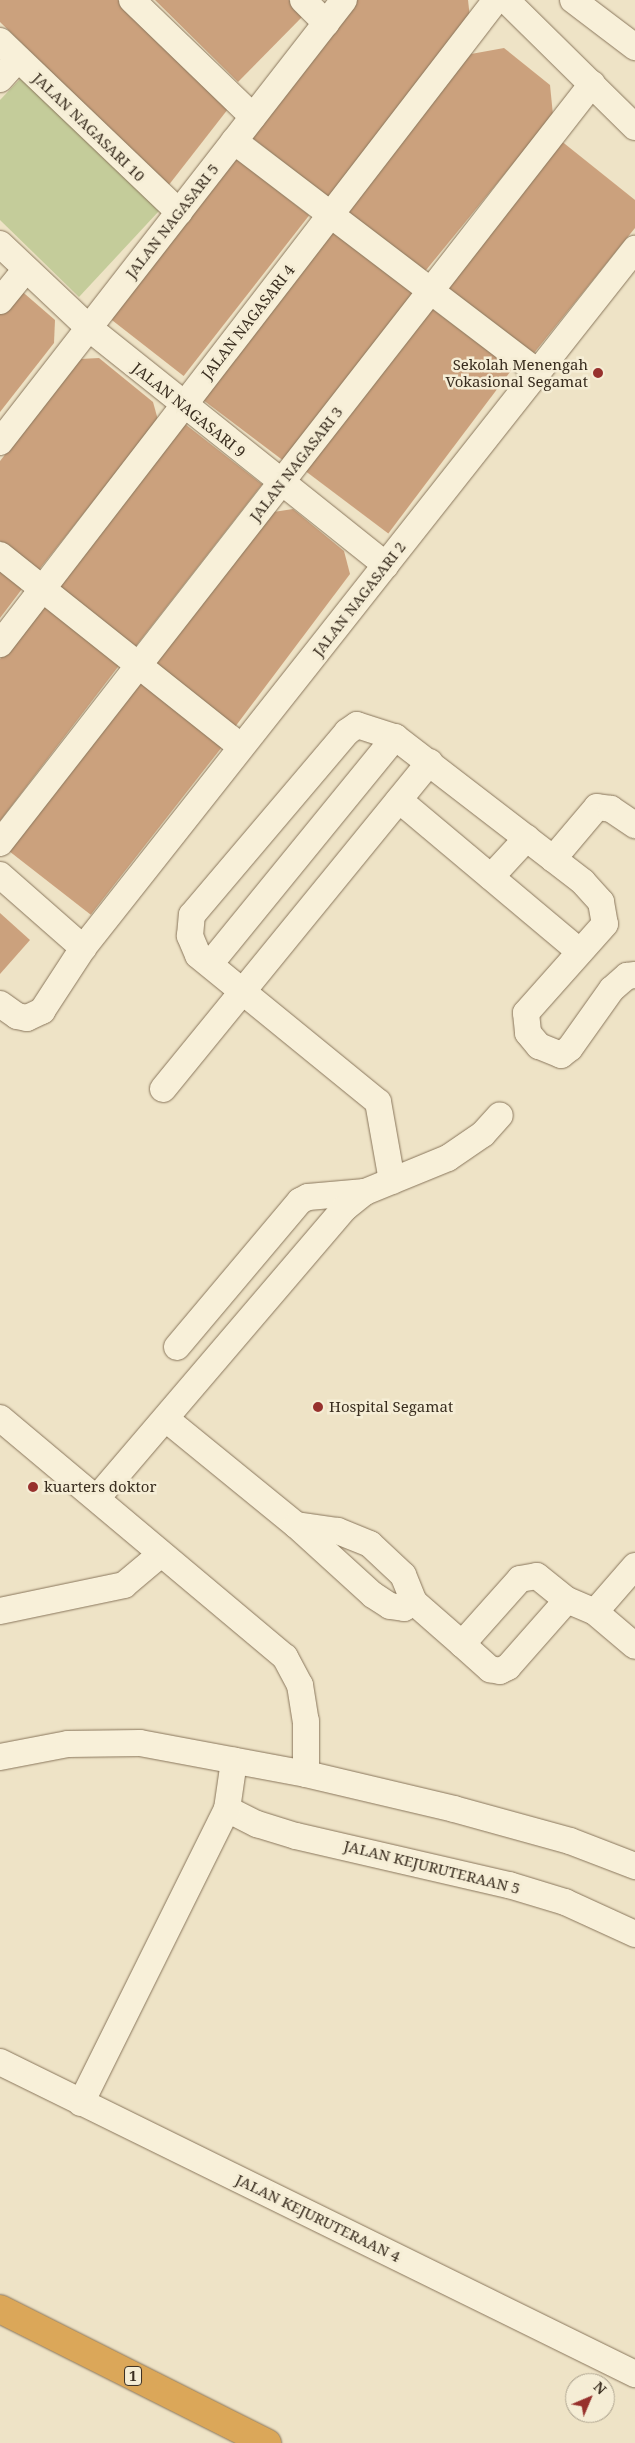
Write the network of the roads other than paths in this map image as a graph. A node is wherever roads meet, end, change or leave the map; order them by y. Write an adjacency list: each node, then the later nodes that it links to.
1 (132, 0): 13 (street)
2 (303, 0): 7 (street)
3 (344, 0): 7 (street, JALAN NAGASARI 5)
4 (496, 0): 17 (street, JALAN NAGASARI 4)
5 (506, 0): 12 (street)
6 (573, 0): 9 (street)
7 (326, 23): 13 (street, JALAN NAGASARI 5)
8 (0, 41): 10 (street, JALAN NAGASARI 10)
9 (635, 47)
10 (18, 60): 11 (street); 16 (street, JALAN NAGASARI 10)
11 (0, 79)
12 (592, 84): 14 (street); 21 (street, JALAN NAGASARI 3)
13 (253, 117): 15 (street, JALAN NAGASARI 5)
14 (635, 127)
15 (234, 141): 16 (street, JALAN NAGASARI 5); 17 (street)
16 (178, 212): 23 (street, JALAN NAGASARI 5)
17 (331, 214): 21 (street); 25 (street, JALAN NAGASARI 4)
18 (0, 244): 20 (street, JALAN NAGASARI 9)
19 (635, 249): 24 (street, JALAN NAGASARI 2)
20 (26, 269): 22 (street); 23 (street, JALAN NAGASARI 9)
21 (431, 290): 24 (street); 27 (street, JALAN NAGASARI 3)
22 (0, 301)
23 (89, 328): 25 (street, JALAN NAGASARI 9); 26 (street, JALAN NAGASARI 5)
24 (538, 372): 29 (street, JALAN NAGASARI 2)
25 (183, 406): 27 (street, JALAN NAGASARI 9); 30 (street, JALAN NAGASARI 4)
26 (0, 442)
27 (280, 484): 29 (street, JALAN NAGASARI 9); 32 (street, JALAN NAGASARI 3)
28 (0, 555): 30 (street)
29 (386, 565): 34 (street, JALAN NAGASARI 2)
30 (43, 588): 31 (street, JALAN NAGASARI 4); 32 (street)
31 (0, 644)
32 (140, 664): 34 (street); 39 (street, JALAN NAGASARI 3)
33 (395, 737): 35 (street); 45 (street); 45 (street)
34 (242, 748): 43 (street, JALAN NAGASARI 2)
35 (430, 762): 36 (street); 38 (street)
36 (399, 800): 42 (street); 47 (street)
37 (635, 825): 40 (street)
38 (527, 838): 40 (street); 42 (street)
39 (0, 844)
40 (553, 858): 44 (street)
41 (0, 875): 43 (street)
42 (491, 877): 44 (street)
43 (83, 948): 48 (street, JALAN NAGASARI 2)
44 (580, 952): 46 (street)
45 (210, 964): 47 (street)
46 (635, 974)
47 (243, 991): 49 (street); 51 (street)
48 (0, 1004)
49 (163, 1089)
50 (500, 1115): 51 (street)
51 (392, 1181): 52 (street)
52 (365, 1192): 53 (street); 55 (street)
53 (177, 1347)
54 (0, 1418): 56 (street)
55 (166, 1419): 56 (street); 57 (street)
56 (97, 1498): 58 (street)
57 (296, 1525): 61 (street); 61 (street)
58 (161, 1554): 62 (street); 68 (street)
59 (635, 1566): 63 (street)
60 (567, 1600): 63 (street); 64 (street); 64 (street)
61 (414, 1602): 64 (street)
62 (0, 1611)
63 (595, 1612): 65 (street)
64 (462, 1644)
65 (635, 1646)
66 (0, 1757): 67 (street)
67 (234, 1761): 68 (street); 69 (street)
68 (306, 1774): 70 (street)
69 (227, 1809): 71 (street, JALAN KEJURUTERAAN 5); 73 (street)
70 (635, 1866)
71 (635, 1934)
72 (0, 2062): 73 (street, JALAN KEJURUTERAAN 4)
73 (81, 2103): 75 (street, JALAN KEJURUTERAAN 4)
74 (0, 2309): 76 (highway, 1)
75 (635, 2374)
76 (267, 2443)

